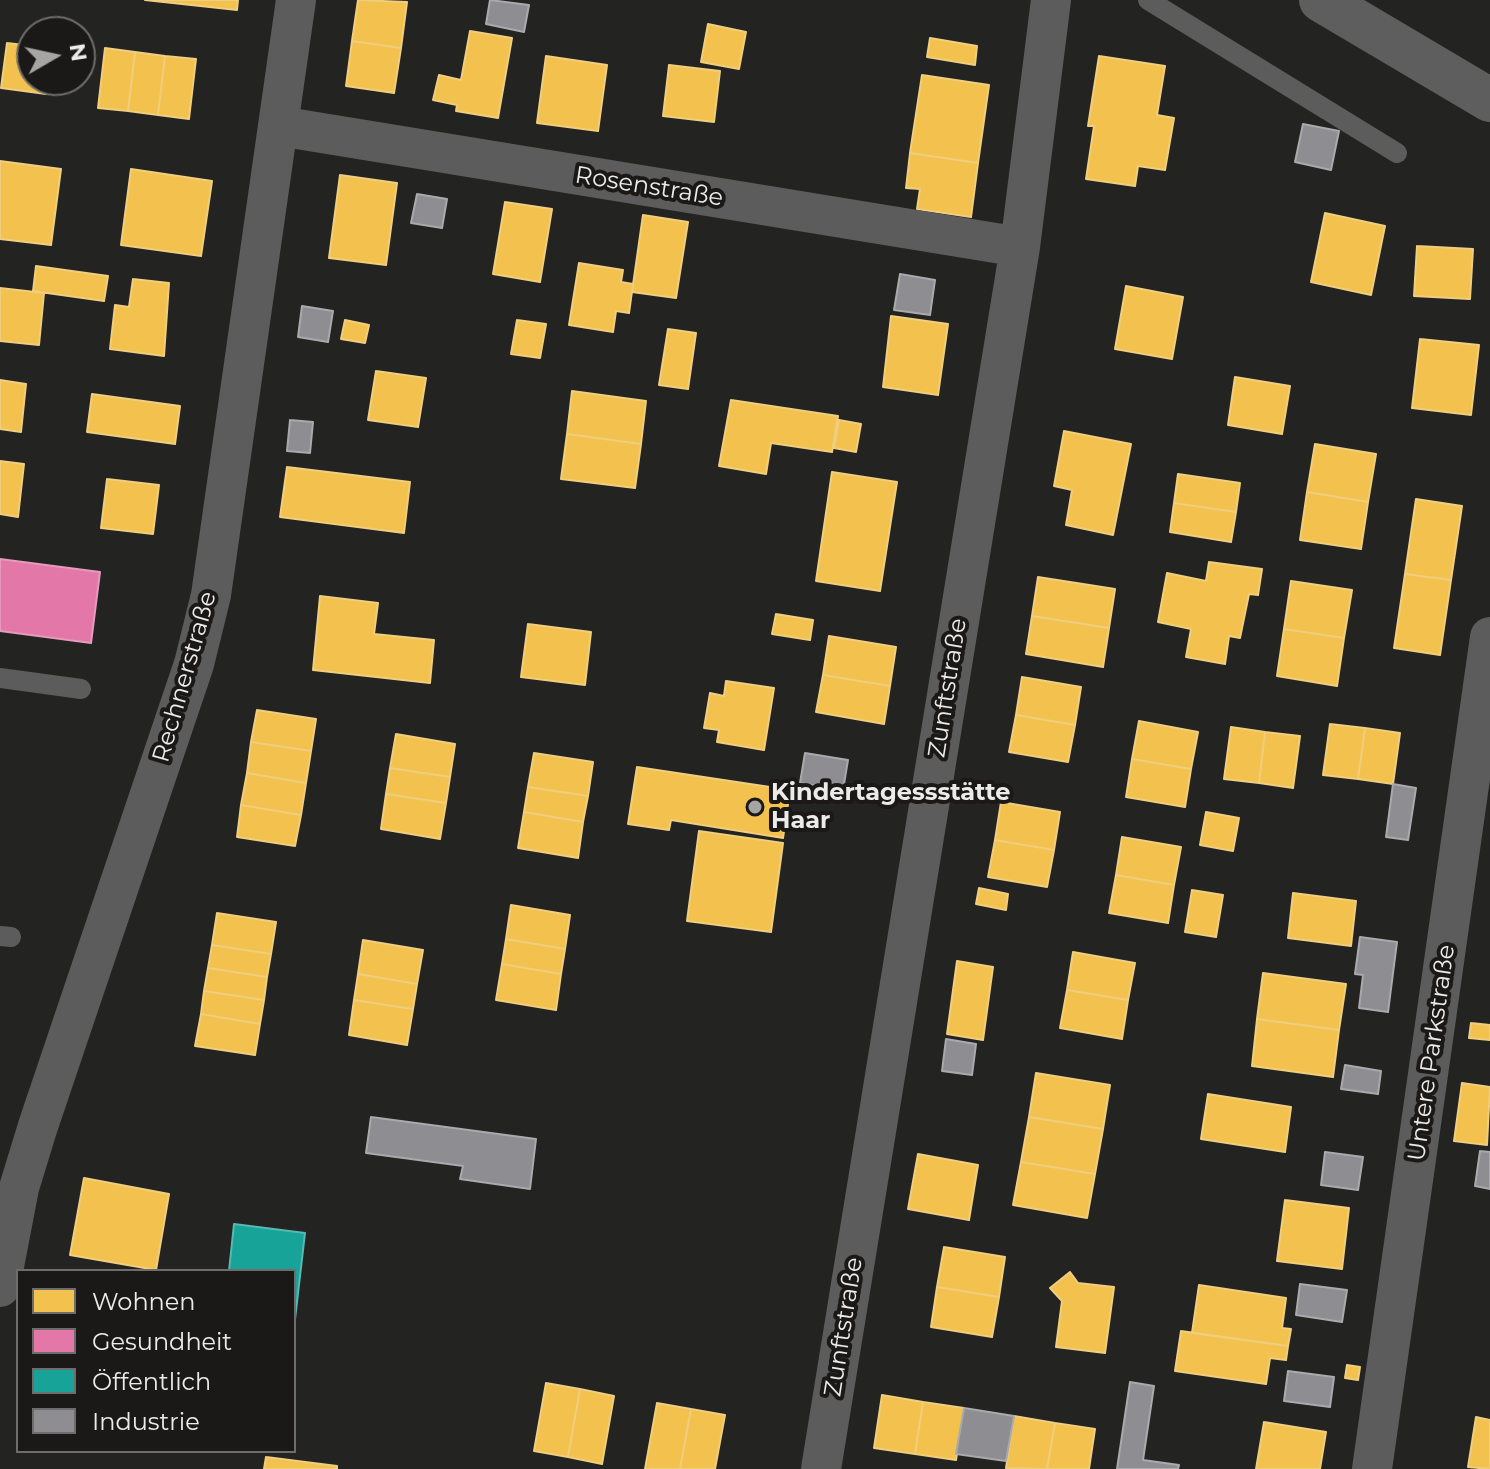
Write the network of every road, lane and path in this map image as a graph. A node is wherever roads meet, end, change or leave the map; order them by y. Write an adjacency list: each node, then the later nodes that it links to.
1 (296, 0): 6 (street, Rechnerstraße)
2 (1051, 0): 8 (street, Zunftstraße)
3 (1148, 0): 7 (lane)
4 (1321, 0): 5 (main road)
5 (1490, 100)
6 (279, 126): 8 (street, Rosenstraße); 12 (street, Rechnerstraße)
7 (1397, 153)
8 (1020, 247): 13 (street, Zunftstraße)
9 (1490, 637): 14 (street, Untere Parkstraße)
10 (0, 678): 11 (lane)
11 (81, 689)
12 (0, 1287)
13 (821, 1469)
14 (1372, 1469)

